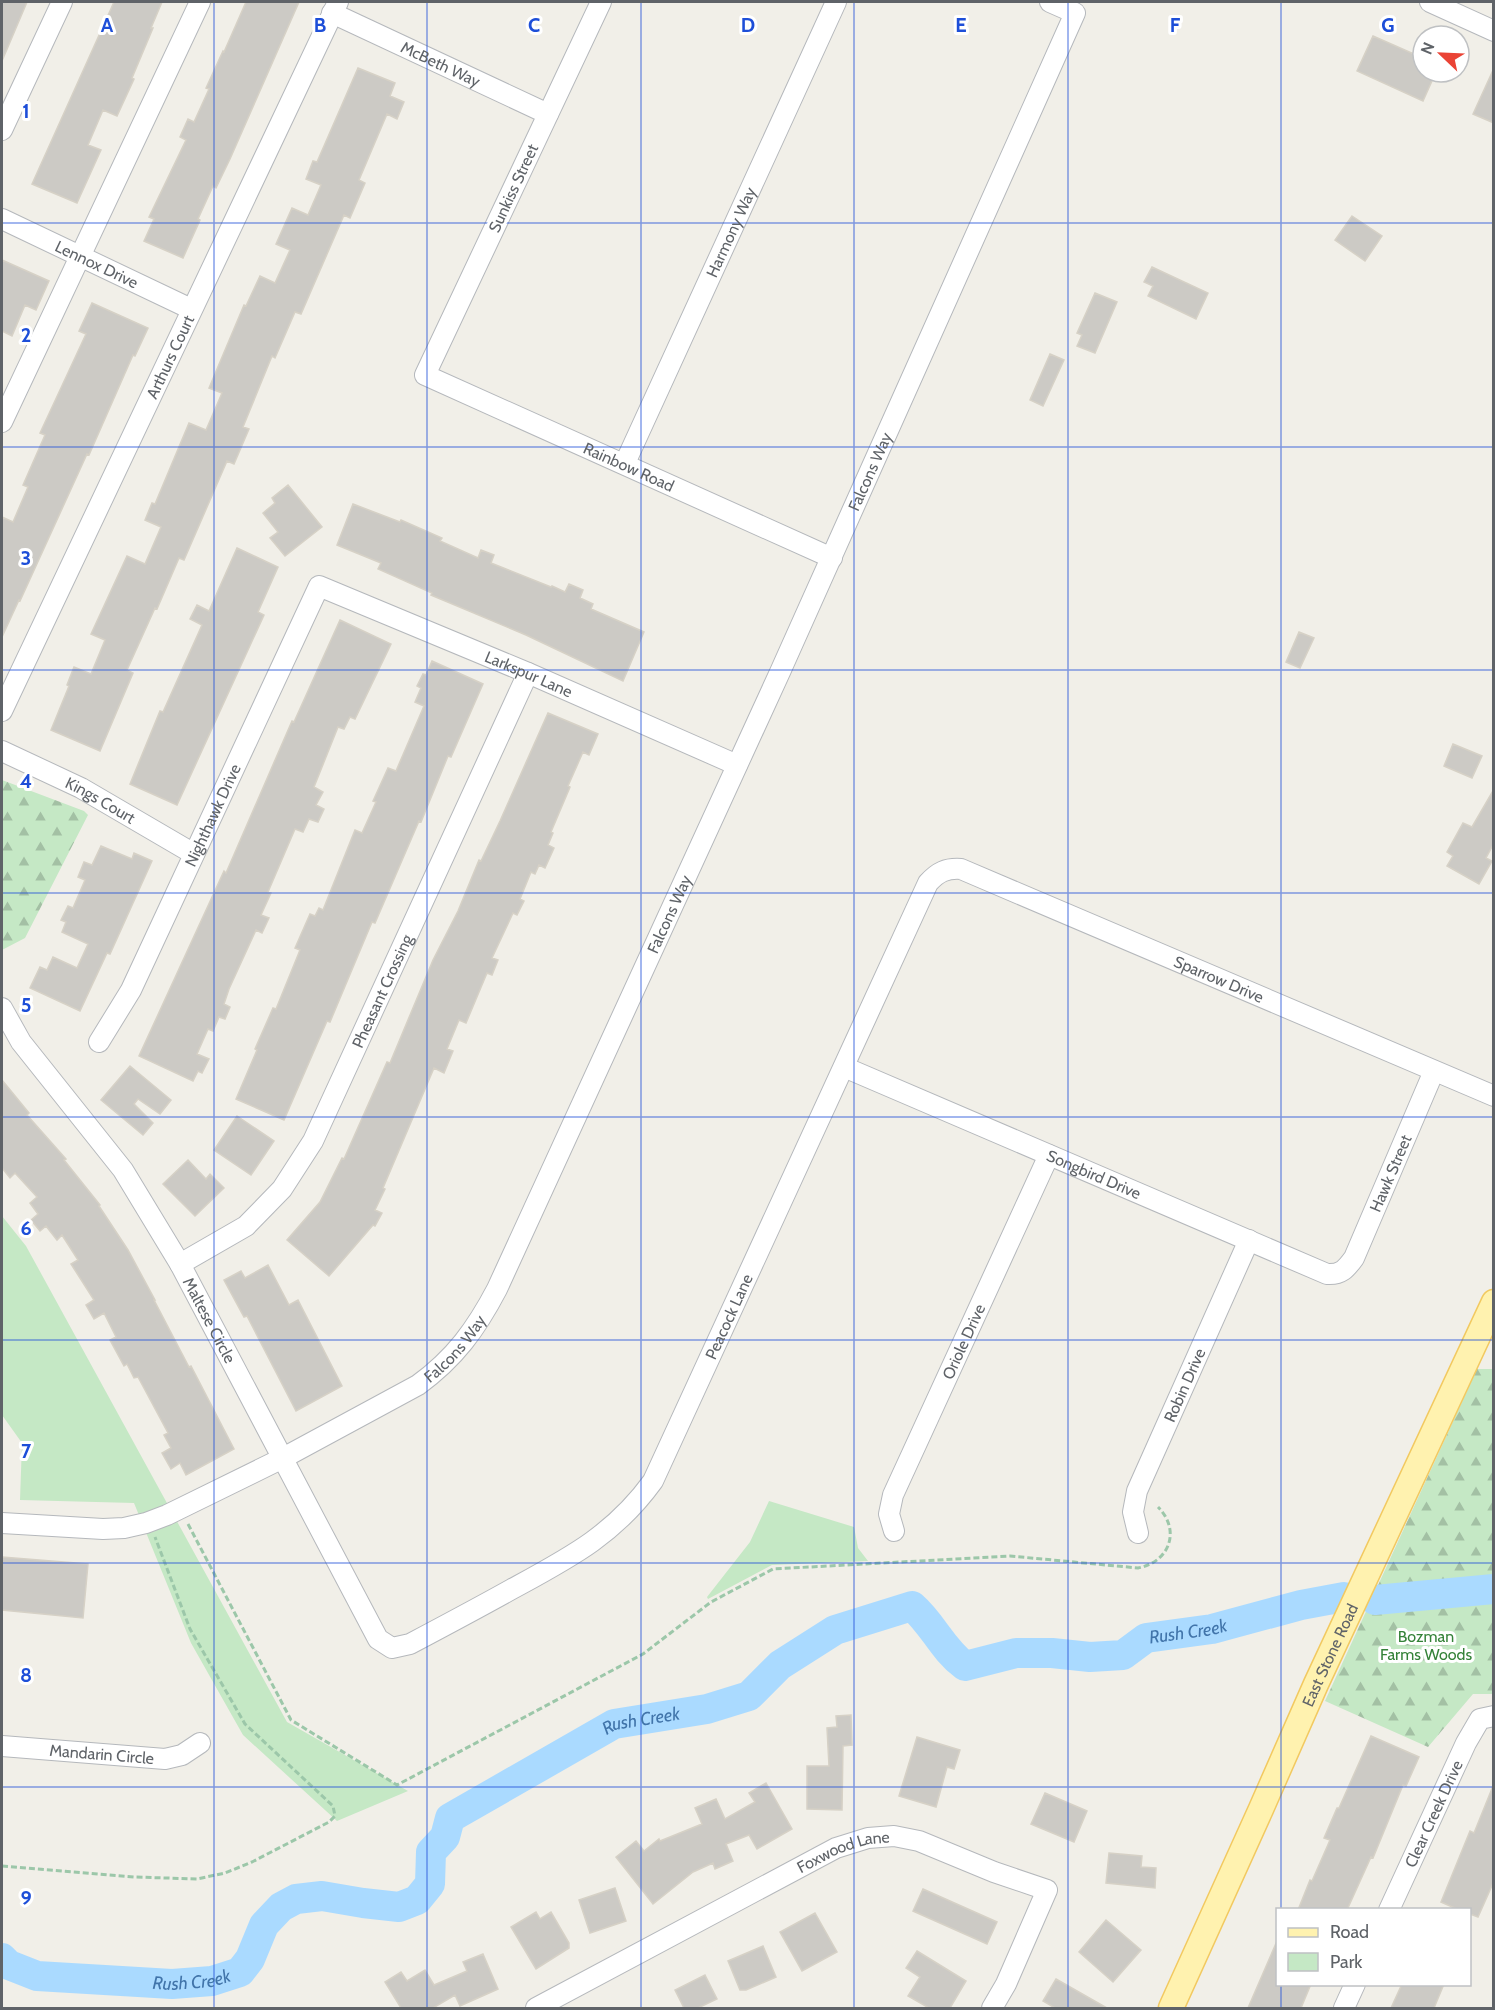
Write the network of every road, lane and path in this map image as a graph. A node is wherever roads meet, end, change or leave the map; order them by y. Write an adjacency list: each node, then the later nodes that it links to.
1 (62, 2): 10 (street)
2 (200, 2): 12 (street)
3 (601, 2): 9 (street, Sunkiss Street)
4 (836, 2): 16 (street, Harmony Way)
5 (1050, 2): 17 (street, Falcons Way)
6 (1430, 2): 8 (street)
7 (335, 7): 9 (street, McBeth Way); 13 (street, Arthurs Court)
8 (1494, 31)
9 (548, 114): 14 (street, Sunkiss Street)
10 (2, 130)
11 (2, 219): 12 (street, Lennox Drive)
12 (80, 256): 13 (street, Lennox Drive); 15 (street)
13 (191, 309): 20 (street, Arthurs Court)
14 (425, 375): 16 (street, Rainbow Road)
15 (2, 422)
16 (625, 463): 17 (street, Rainbow Road)
17 (831, 558): 22 (street, Falcons Way)
18 (319, 586): 19 (street, Larkspur Lane); 23 (street, Nighthawk Drive)
19 (528, 673): 22 (street, Larkspur Lane); 32 (street, Pheasant Crossing)
20 (2, 711)
21 (2, 751): 23 (street, Kings Court)
22 (737, 765): 35 (street, Falcons Way)
23 (194, 854): 26 (street, Nighthawk Drive)
24 (943, 870): 27 (street, Peacock Lane); 28 (street, Sparrow Drive)
25 (2, 1008): 32 (street, Maltese Circle)
26 (99, 1042)
27 (844, 1067): 30 (street, Songbird Drive); 42 (street, Peacock Lane)
28 (1434, 1071): 29 (street, Sparrow Drive); 33 (street, Hawk Street)
29 (1494, 1096)
30 (1049, 1155): 31 (street, Songbird Drive); 39 (street, Oriole Drive)
31 (1249, 1240): 33 (street, Songbird Drive); 40 (street, Robin Drive)
32 (180, 1264): 35 (street, Maltese Circle)
33 (1343, 1272)
34 (1494, 1302): 51 (main road, East Stone Road)
35 (283, 1458): 37 (street, Falcons Way); 42 (street, Maltese Circle)
36 (1158, 1506): 38 (path)
37 (2, 1523)
38 (188, 1524)
39 (894, 1531)
40 (1138, 1533)
41 (155, 1535): 46 (path)
42 (392, 1648)
43 (1487, 1718): 47 (street, Clear Creek Drive)
44 (200, 1743): 45 (street, Mandarin Circle)
45 (2, 1746)
46 (2, 1866)
47 (1390, 1908)
48 (1354, 1986): 52 (street)
49 (536, 2008): 50 (street, Foxwood Lane)
50 (992, 2008)
51 (1171, 2008)
52 (1344, 2008)

